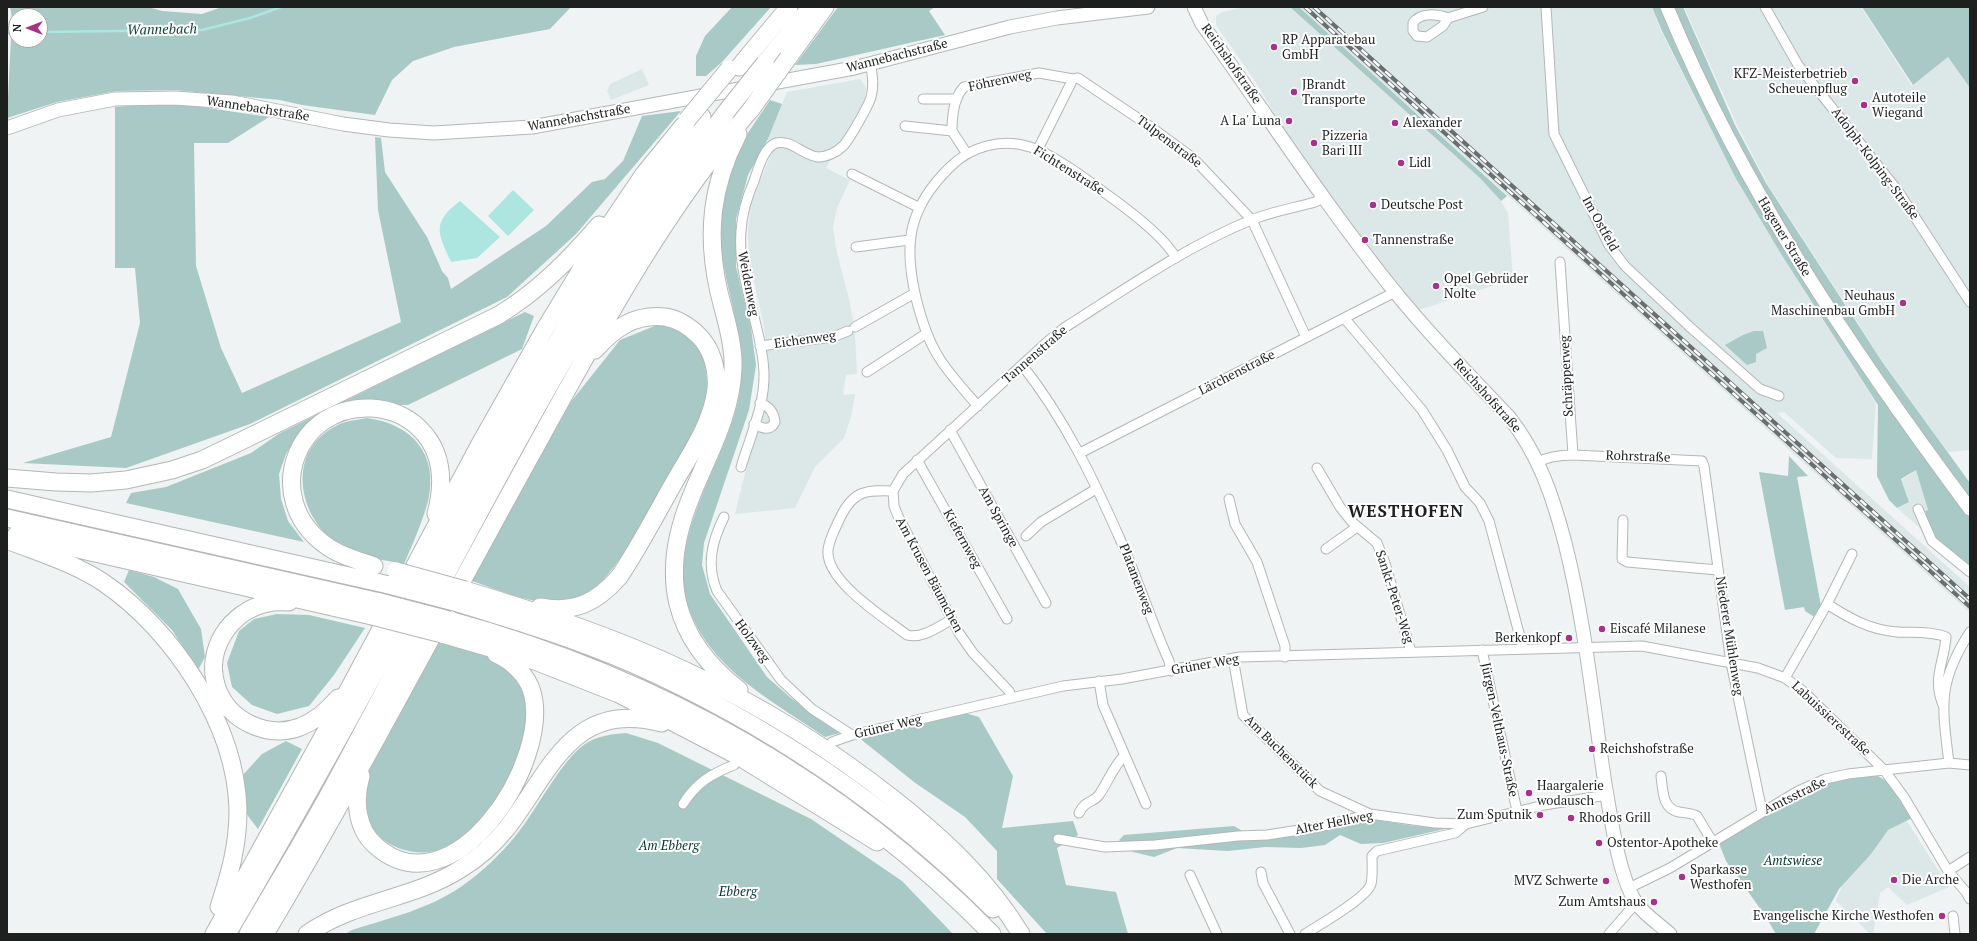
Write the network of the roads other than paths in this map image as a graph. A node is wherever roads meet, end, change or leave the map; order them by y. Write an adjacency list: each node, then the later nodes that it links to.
1 (789, 7): 16 (highway)
2 (810, 7): 133 (highway, bridge)
3 (825, 7): 15 (highway, bridge)
4 (1148, 7): 11 (main road, Wannebachstraße)
5 (1194, 7): 24 (main road, Reichshofstraße)
6 (1483, 7): 10 (street)
7 (1546, 7): 41 (street, Im Ostfeld)
8 (1667, 7): 60 (main road, Hagener Straße)
9 (1765, 7): 33 (street, Adolph-Kolping-Straße)
10 (1448, 18)
11 (870, 64): 18 (main road, Wannebachstraße); 37 (street, Weidenweg)
12 (1073, 79): 14 (street, Föhrenweg); 20 (street); 26 (street, Tulpenstraße)
13 (923, 99): 14 (street, Föhrenweg)
14 (957, 99): 19 (street, Föhrenweg)
15 (752, 108): 40 (highway); 100 (highway)
16 (694, 119): 22 (highway); 132 (highway)
17 (905, 126): 19 (street)
18 (7, 128)
19 (952, 131): 21 (street)
20 (1038, 149): 21 (street, Fichtenstraße); 29 (street, Fichtenstraße)
21 (967, 154): 25 (street, Fichtenstraße)
22 (644, 174): 53 (highway); 65 (highway)
23 (852, 174): 25 (street)
24 (1324, 197): 26 (street, Tannenstraße); 31 (main road, Reichshofstraße)
25 (918, 207): 27 (street, Fichtenstraße)
26 (1252, 220): 29 (street, Tannenstraße); 36 (street, Tulpenstraße)
27 (909, 240): 28 (street); 32 (street, Fichtenstraße)
28 (856, 247)
29 (1176, 258): 38 (street, Tannenstraße)
30 (1560, 262): 47 (street, Schräpperweg)
31 (1395, 292): 34 (street, Lärchenstraße); 50 (main road, Reichshofstraße)
32 (915, 293): 35 (street, Fichtenstraße); 37 (street, Eichenweg)
33 (1970, 302)
34 (1345, 319): 36 (street, Lärchenstraße); 88 (street)
35 (927, 333): 39 (street); 43 (street, Fichtenstraße)
36 (1306, 338): 46 (street, Lärchenstraße)
37 (760, 346): 42 (street, Weidenweg)
38 (1022, 365): 43 (street, Tannenstraße); 46 (street, Platanenweg)
39 (867, 372)
40 (566, 391): 77 (highway); 101 (highway)
41 (1779, 396)
42 (760, 403): 44 (street, Weidenweg); 44 (street)
43 (978, 406): 45 (street, Tannenstraße)
44 (754, 424): 51 (street, Weidenweg)
45 (950, 430): 48 (street, Tannenstraße); 79 (street, Am Springe)
46 (1080, 453): 54 (street, Platanenweg)
47 (1573, 455): 49 (street, Rohrstraße); 50 (street)
48 (917, 460): 55 (street, Tannenstraße); 82 (street, Kiefernweg)
49 (1702, 460): 73 (street, Niederer Mühlenweg)
50 (1538, 462): 87 (main road, Reichshofstraße)
51 (741, 467)
52 (1317, 468): 64 (street, Sankt-Peter-Weg)
53 (7, 478)
54 (1096, 489): 67 (street); 94 (street, Platanenweg)
55 (894, 492): 58 (street, Tannenstraße); 83 (street)
56 (7, 499): 70 (highway)
57 (1229, 499): 91 (street)
58 (894, 506): 83 (street, Am Krusen Bäumchen)
59 (1918, 509): 74 (street)
60 (1970, 509)
61 (724, 517): 102 (street, Holzweg)
62 (7, 518): 81 (highway)
63 (1623, 520): 73 (street)
64 (1357, 527): 69 (street); 90 (street, Sankt-Peter-Weg)
65 (432, 532): 72 (highway); 97 (highway)
66 (7, 533): 78 (highway)
67 (1026, 536)
68 (7, 540): 130 (highway)
69 (1326, 549)
70 (230, 550): 72 (highway); 75 (highway)
71 (1852, 554): 80 (street)
72 (374, 566): 75 (highway)
73 (1718, 570): 93 (street, Niederer Mühlenweg)
74 (1970, 572)
75 (392, 578): 76 (highway, bridge)
76 (462, 596): 77 (highway); 137 (highway)
77 (500, 600): 100 (highway)
78 (318, 603): 81 (highway); 97 (highway)
79 (1046, 604)
80 (1827, 604): 95 (street); 99 (street)
81 (376, 609): 84 (highway, bridge)
82 (1007, 619)
83 (951, 620): 98 (street, Am Krusen Bäumchen)
84 (445, 627): 86 (highway); 123 (highway)
85 (1970, 632): 99 (street)
86 (462, 640): 101 (highway); 103 (highway)
87 (1586, 646): 88 (street, Grüner Weg); 93 (street, Labuissierestraße); 111 (main road, Reichshofstraße)
88 (1523, 648): 89 (street, Grüner Weg)
89 (1482, 650): 90 (street, Grüner Weg); 114 (street, Jürgen-Velthaus-Straße)
90 (1411, 652): 91 (street, Grüner Weg)
91 (1285, 657): 92 (street, Grüner Weg)
92 (1233, 658): 94 (street, Grüner Weg); 117 (street, Am Buchenstück)
93 (1731, 663): 95 (street, Labuissierestraße); 115 (street, Niederer Mühlenweg)
94 (1171, 671): 96 (street, Grüner Weg)
95 (1785, 678): 109 (street, Labuissierestraße)
96 (1099, 681): 98 (street, Grüner Weg); 105 (street)
97 (350, 686): 131 (highway)
98 (1012, 698): 102 (street, Grüner Weg)
99 (1943, 705): 106 (street)
100 (771, 716): 138 (highway)
101 (383, 727): 134 (highway)
102 (852, 735): 104 (street, Grüner Weg)
103 (705, 739): 123 (highway); 135 (highway)
104 (832, 742)
105 (1124, 756): 113 (street); 116 (street)
106 (1949, 764): 108 (street, Amtsstraße); 109 (street, Amtsstraße)
107 (734, 765): 112 (street)
108 (1970, 765)
109 (1884, 770): 115 (street, Amtsstraße); 122 (street, Labuissierestraße)
110 (1661, 776): 120 (street)
111 (1607, 795): 114 (street, Alter Hellweg); 126 (main road, Reichshofstraße)
112 (683, 804)
113 (1146, 804)
114 (1517, 811): 118 (street, Alter Hellweg)
115 (1762, 811): 120 (street, Amtsstraße)
116 (1079, 813)
117 (1370, 814): 118 (street, Alter Hellweg); 119 (street, Alter Hellweg)
118 (1466, 824): 141 (street)
119 (1058, 839)
120 (1712, 841): 126 (street, Amtsstraße)
121 (1970, 857): 122 (street)
122 (1948, 871): 127 (street, Labuissierestraße)
123 (927, 872): 136 (highway)
124 (1261, 872): 140 (street)
125 (1190, 875): 139 (street)
126 (1629, 888): 128 (main road, Reichshofstraße)
127 (1970, 899)
128 (1636, 902): 142 (street); 143 (main road, Reichshofstraße)
129 (1953, 916): 144 (street)
130 (208, 934)
131 (214, 934)
132 (227, 934)
133 (248, 934)
134 (265, 934)
135 (307, 934)
136 (992, 934)
137 (1018, 934)
138 (1021, 934)
139 (1217, 934)
140 (1290, 934)
141 (1305, 934)
142 (1609, 934)
143 (1670, 934)
144 (1955, 934)

